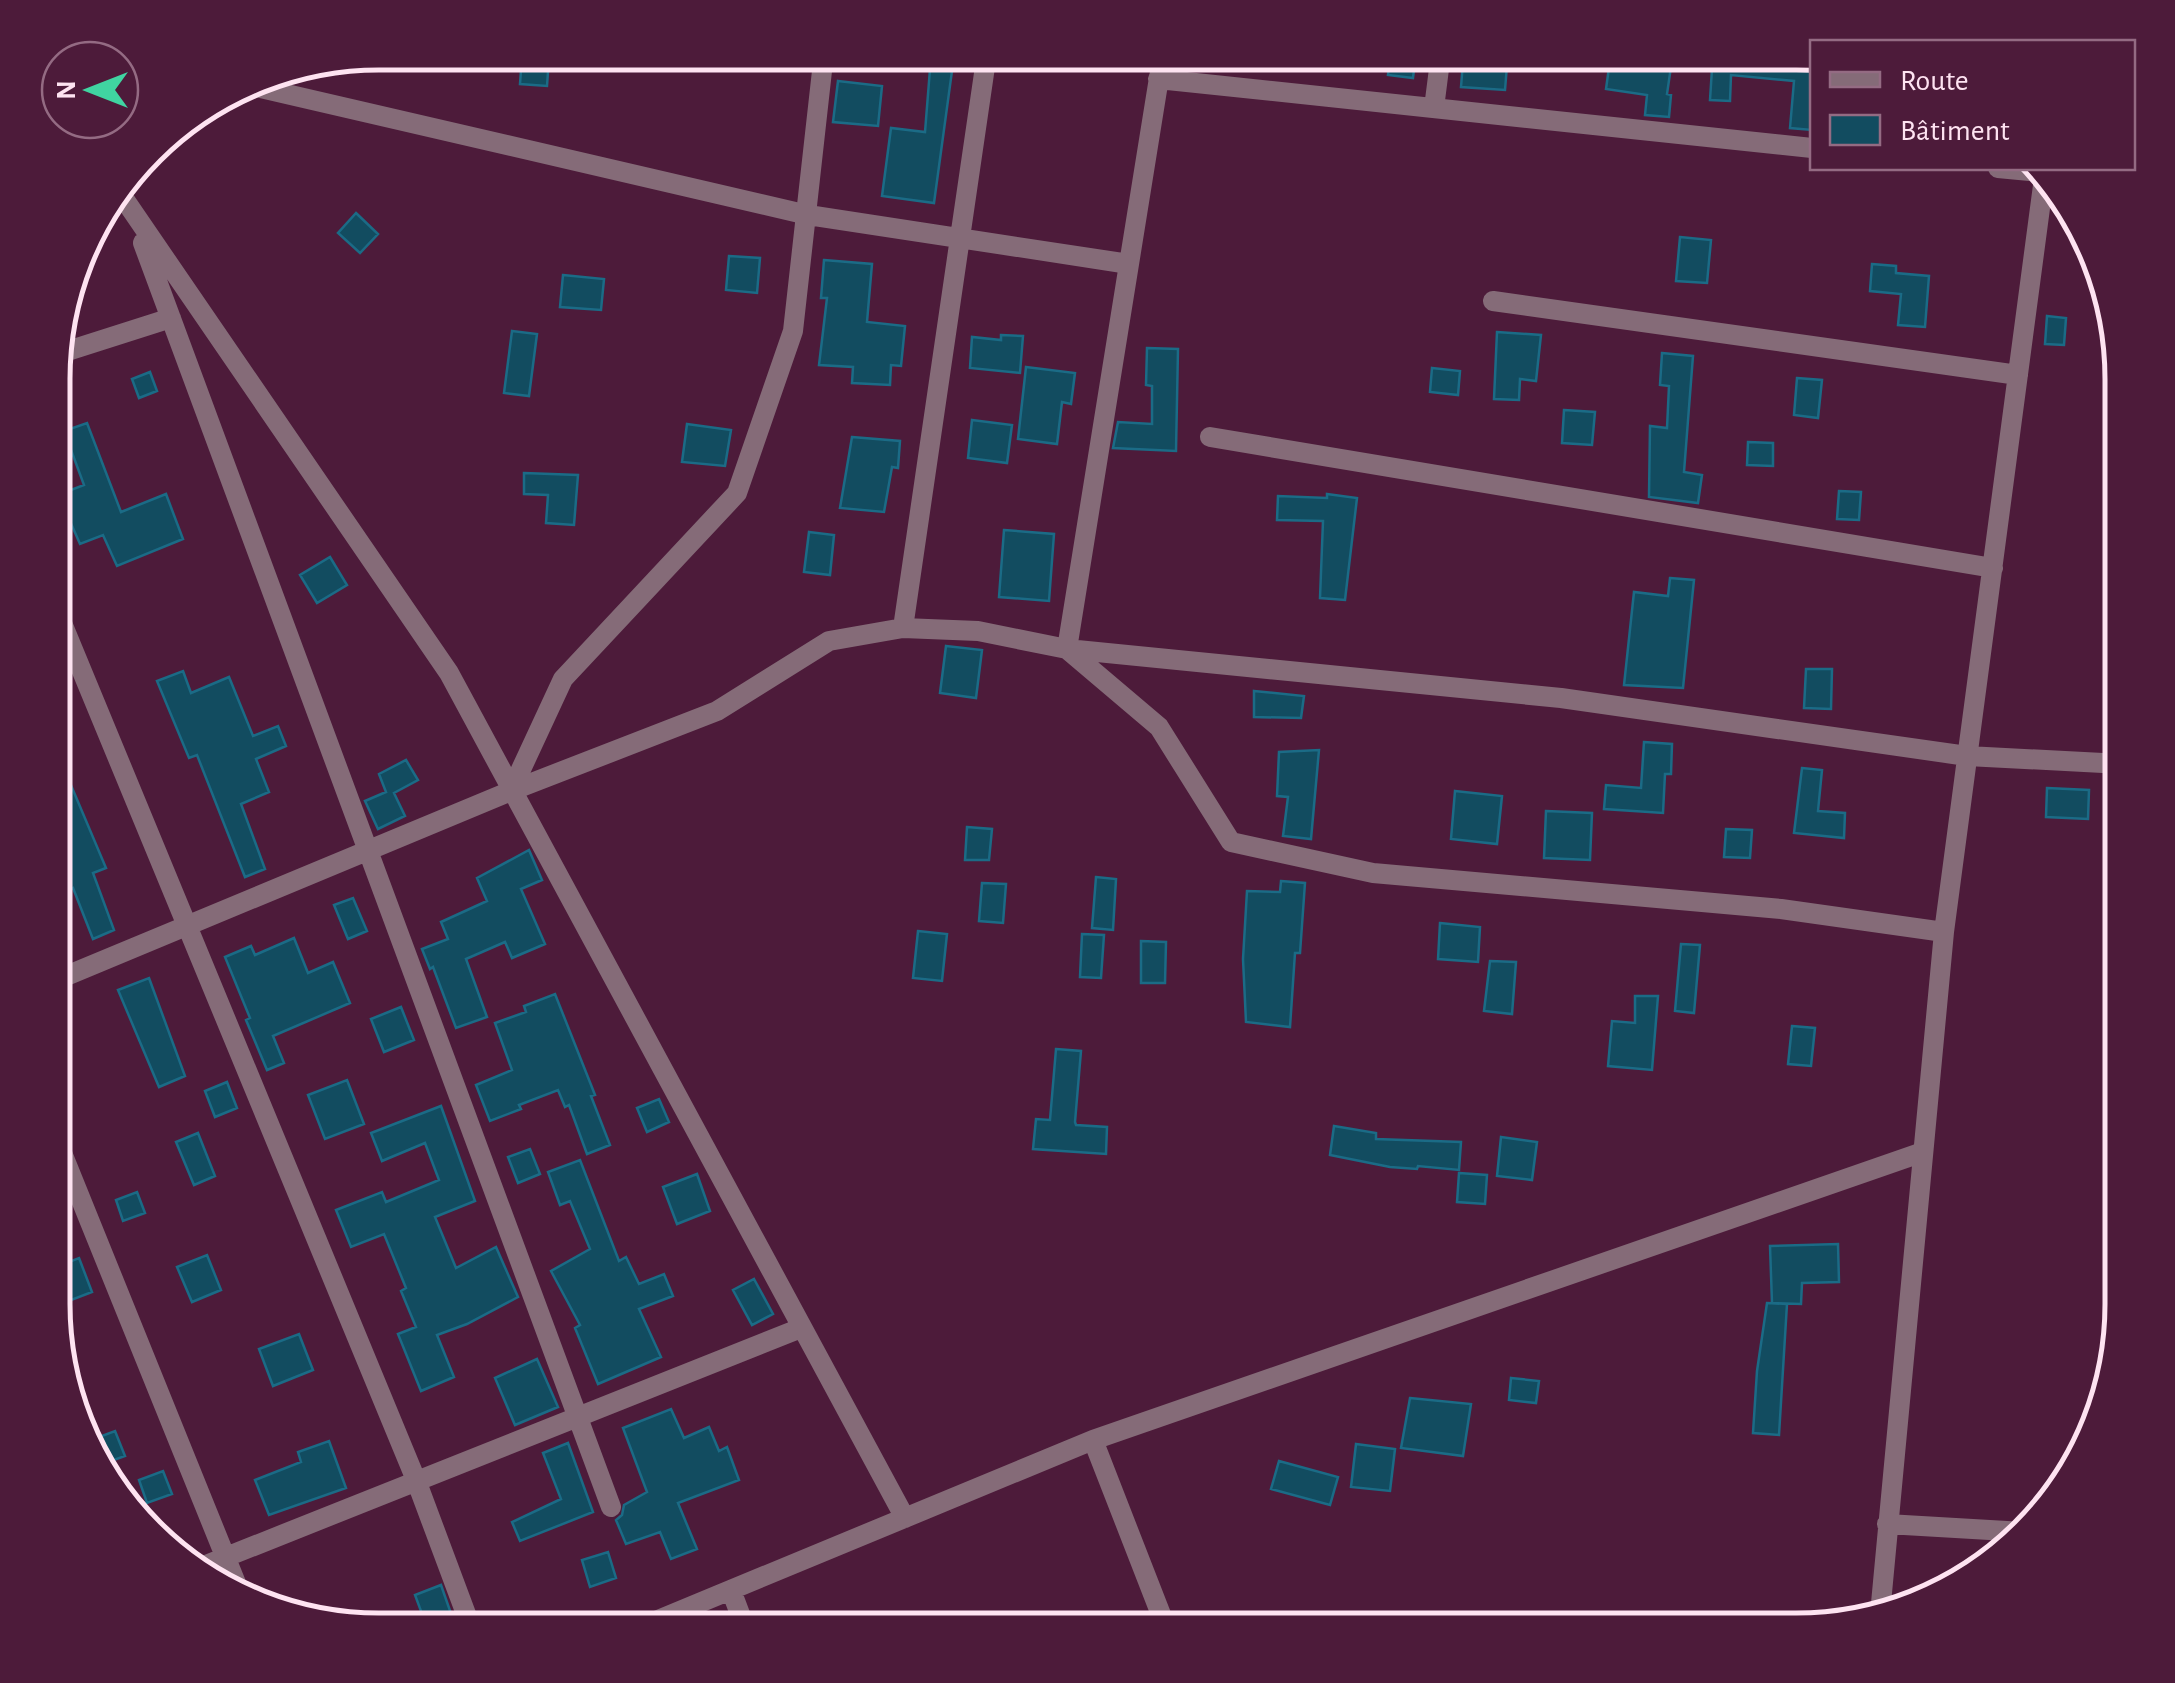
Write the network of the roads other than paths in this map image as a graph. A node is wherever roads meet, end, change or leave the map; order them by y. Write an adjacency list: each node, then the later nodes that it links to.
1 (822, 70): 12 (street)
2 (984, 70): 13 (street)
3 (1159, 71): 5 (street)
4 (1439, 71): 7 (street)
5 (1158, 79): 7 (street); 14 (street)
6 (270, 90): 12 (street)
7 (1434, 108): 8 (street)
8 (1810, 148)
9 (2042, 193): 18 (street)
10 (126, 202): 11 (street)
11 (132, 213): 16 (street); 26 (street)
12 (808, 215): 13 (street); 26 (street)
13 (960, 238): 14 (street); 21 (street)
14 (1129, 264): 23 (street)
15 (1493, 300): 18 (street)
16 (171, 318): 17 (street); 27 (street)
17 (72, 350)
18 (2018, 375): 20 (street)
19 (1210, 438): 20 (street)
20 (1992, 568): 24 (street)
21 (903, 628): 23 (street); 26 (street)
22 (70, 643): 28 (street)
23 (1067, 649): 24 (street); 29 (street)
24 (1968, 756): 25 (street); 29 (street)
25 (2105, 763)
26 (511, 791): 27 (street); 33 (street)
27 (368, 850): 28 (street); 34 (street)
28 (187, 926): 30 (street); 36 (street)
29 (1944, 932): 31 (street)
30 (71, 974)
31 (1923, 1152): 35 (street); 39 (street)
32 (71, 1175): 41 (street)
33 (801, 1328): 34 (street); 38 (street)
34 (578, 1418): 36 (street); 37 (street)
35 (1094, 1440): 38 (street); 49 (street)
36 (416, 1480): 41 (street); 46 (street)
37 (611, 1507)
38 (905, 1518): 44 (street)
39 (1887, 1524): 40 (street); 45 (street)
40 (2005, 1531)
41 (225, 1557): 42 (street); 43 (street)
42 (211, 1563)
43 (233, 1576)
44 (731, 1590): 47 (street); 48 (street)
45 (1881, 1600)
46 (465, 1612)
47 (677, 1612)
48 (739, 1612)
49 (1160, 1613)

